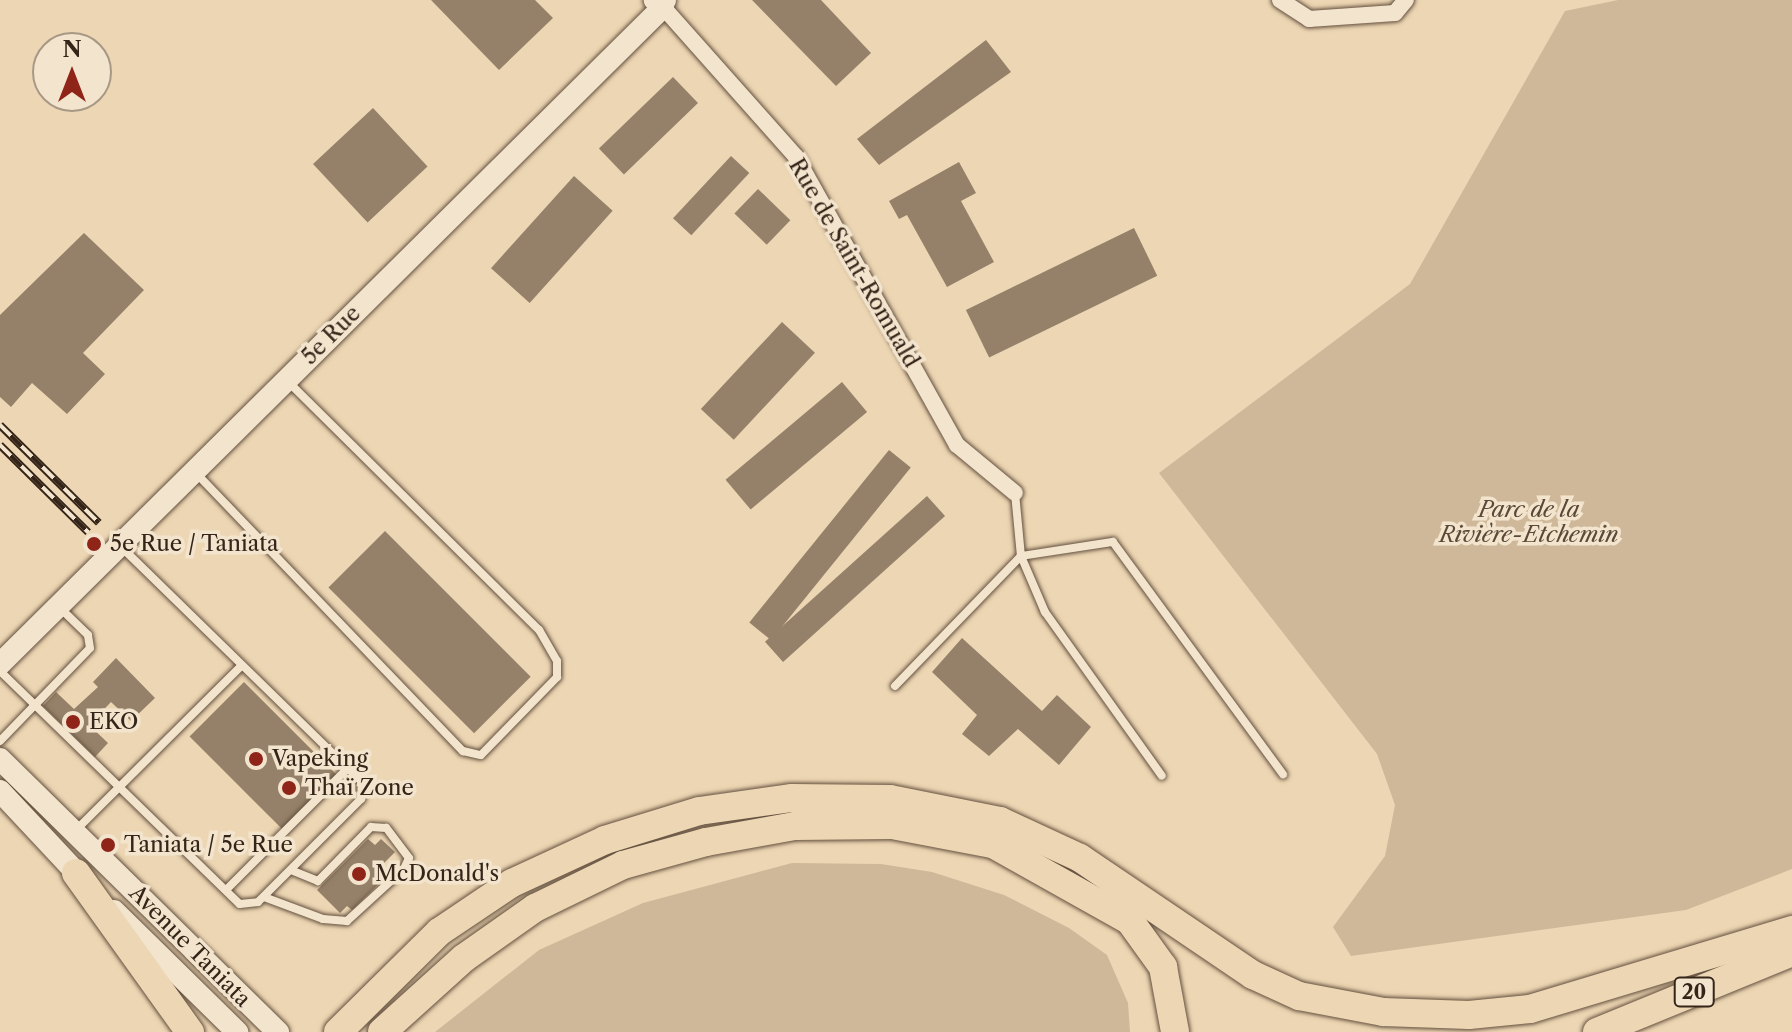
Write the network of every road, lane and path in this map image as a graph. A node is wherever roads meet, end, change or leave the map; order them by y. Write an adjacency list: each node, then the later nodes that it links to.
1 (1280, 0): 2 (street)
2 (1406, 0)
3 (662, 2): 4 (street, 5e Rue); 6 (street, Rue de Saint-Romuald)
4 (286, 380): 5 (street, 5e Rue); 5 (lane)
5 (194, 471): 7 (street, 5e Rue)
6 (1015, 493): 8 (lane)
7 (119, 545): 9 (street, 5e Rue); 11 (lane)
8 (1021, 556): 13 (lane); 18 (lane); 19 (lane)
9 (58, 606): 10 (street, 5e Rue); 14 (lane)
10 (0, 664)
11 (242, 665): 17 (lane); 20 (lane)
12 (0, 671): 14 (lane)
13 (895, 686)
14 (35, 705): 15 (lane); 20 (lane)
15 (0, 741)
16 (0, 759): 22 (street, Avenue Taniata)
17 (348, 768): 23 (lane); 25 (lane)
18 (1283, 774)
19 (1162, 776)
20 (119, 787): 22 (lane); 25 (lane)
21 (0, 791): 24 (street, Avenue Taniata)
22 (74, 831): 32 (street, Avenue Taniata)
23 (291, 870): 26 (lane); 26 (lane)
24 (76, 873): 30 (highway); 31 (street, Avenue Taniata)
25 (226, 890): 26 (lane)
26 (264, 897)
27 (1792, 930): 33 (highway)
28 (1792, 952): 36 (highway, 20)
29 (399, 1021): 34 (highway); 35 (highway)
30 (190, 1032)
31 (237, 1032)
32 (278, 1032)
33 (338, 1032)
34 (382, 1032)
35 (1175, 1032)
36 (1597, 1032)

